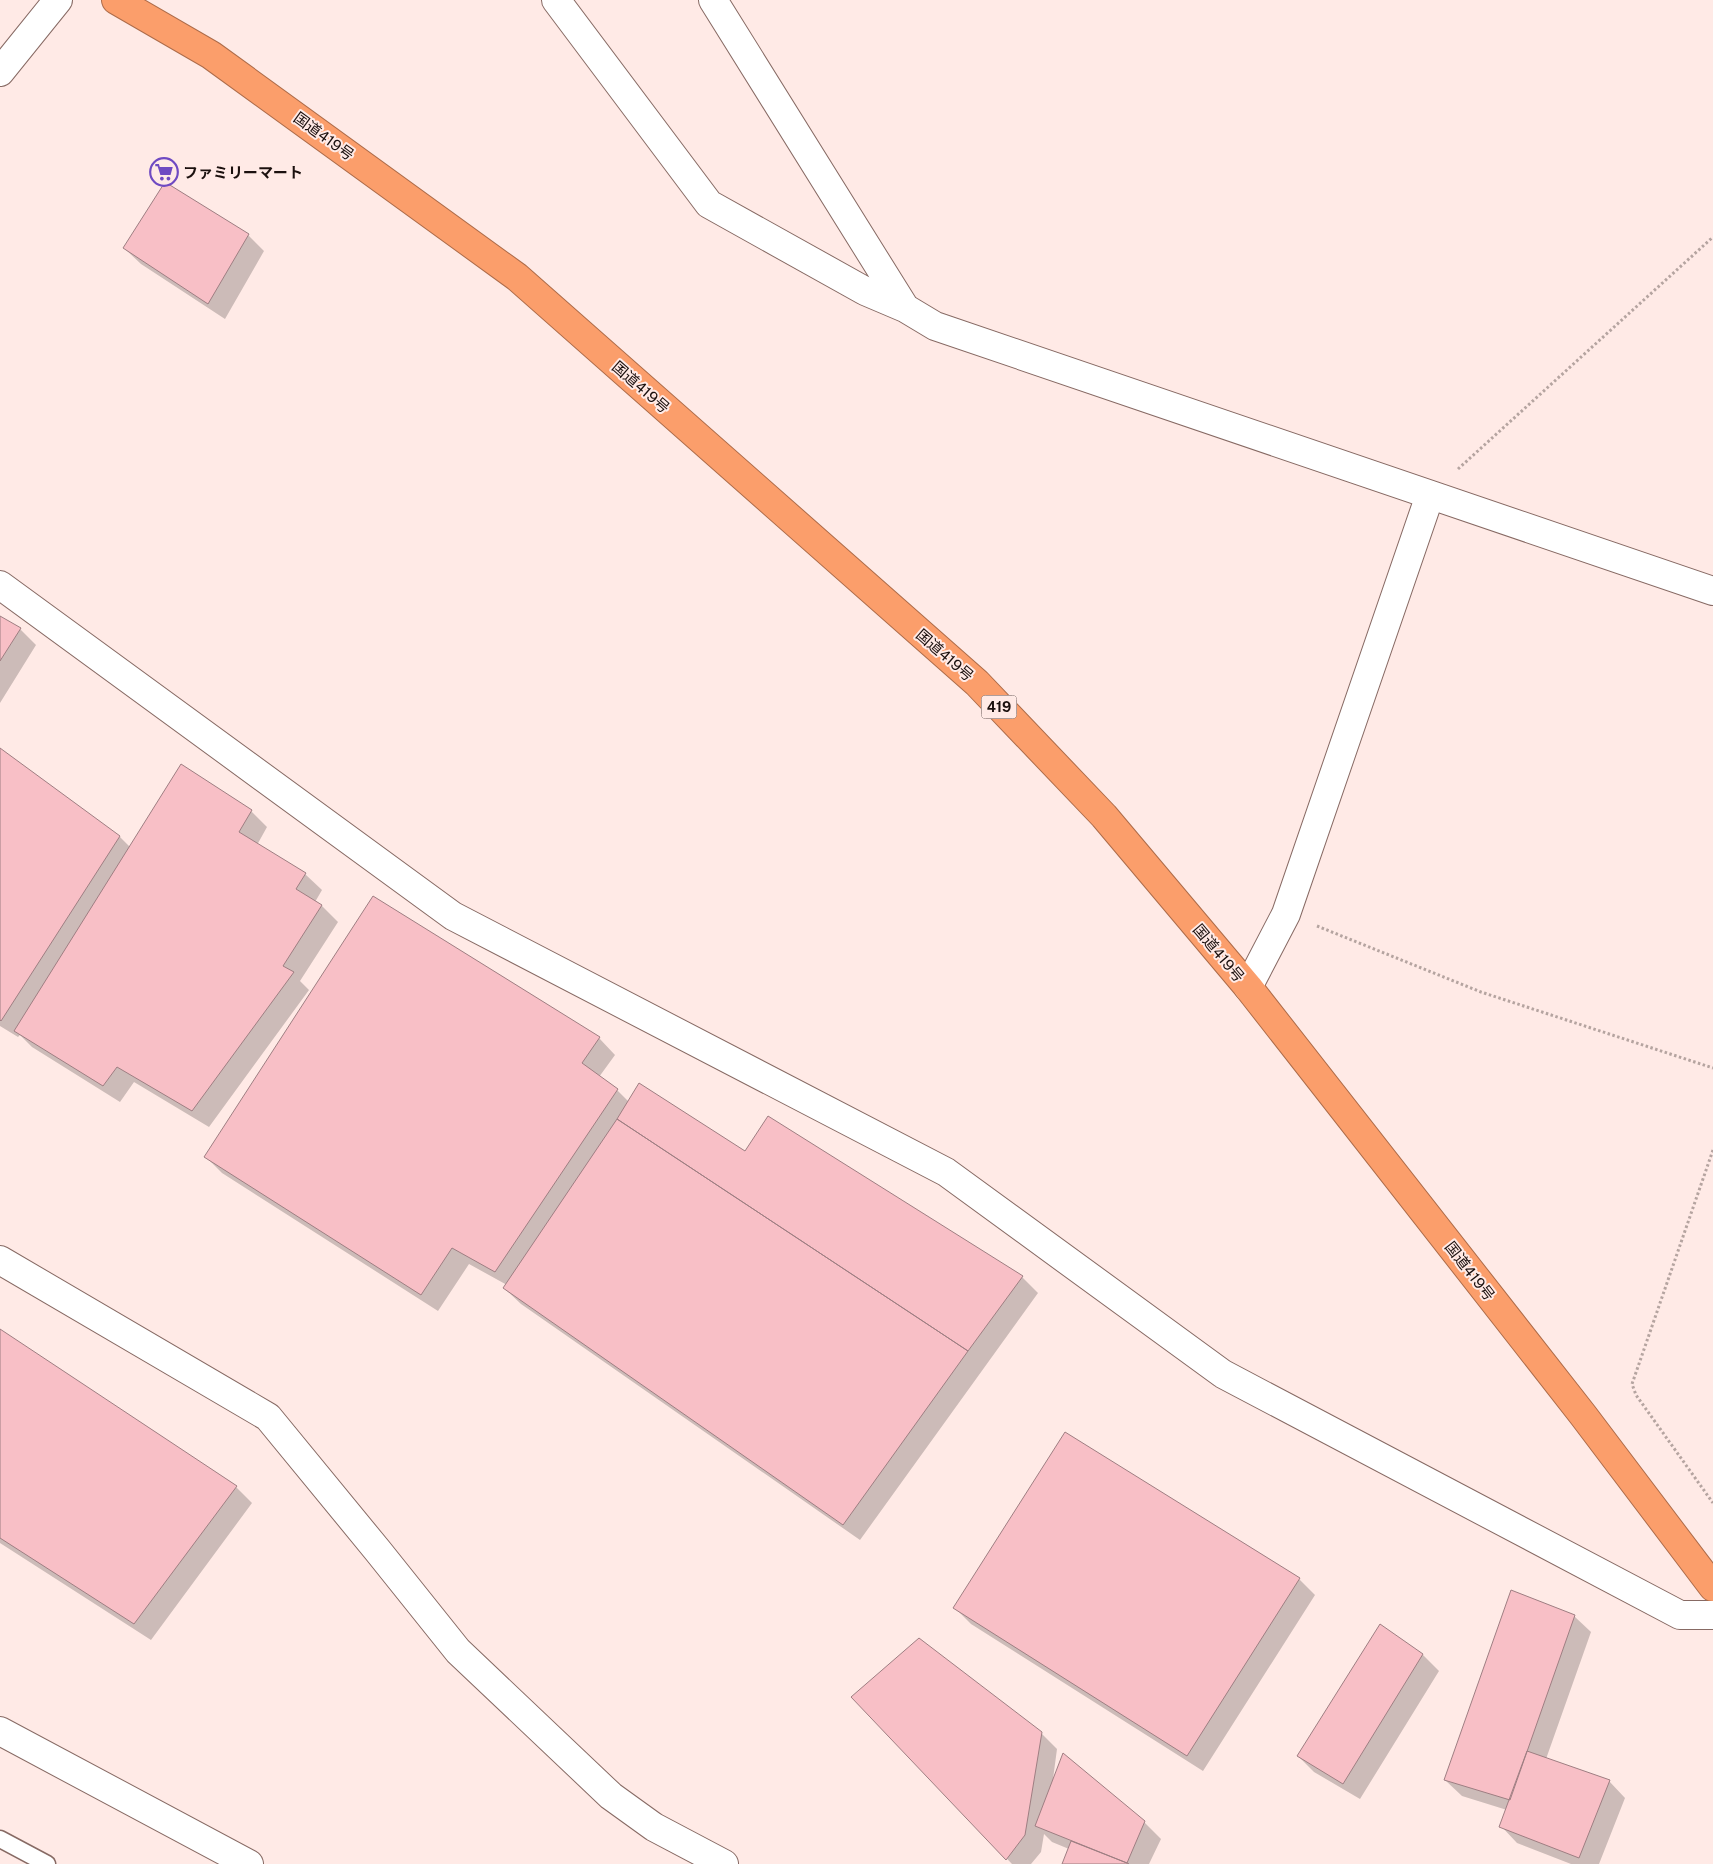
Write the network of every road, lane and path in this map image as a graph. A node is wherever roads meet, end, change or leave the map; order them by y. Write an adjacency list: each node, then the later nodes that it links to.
1 (58, 0): 5 (street)
2 (116, 0): 12 (highway, 国道419号 / 419)
3 (556, 0): 7 (street)
4 (713, 0): 7 (street)
5 (0, 72)
6 (1713, 237): 8 (path)
7 (905, 308): 8 (street)
8 (1430, 495): 10 (street); 11 (street)
9 (0, 586): 18 (street)
10 (1713, 591)
11 (1286, 914): 12 (street); 13 (path)
12 (1248, 987): 17 (highway, 国道419号 / 419)
13 (1713, 1068)
14 (1713, 1150): 16 (path)
15 (0, 1260): 23 (street)
16 (1713, 1503)
17 (1713, 1587)
18 (1713, 1615)
19 (0, 1730): 22 (street)
20 (0, 1840): 21 (lane)
21 (44, 1863)
22 (249, 1864)
23 (724, 1864)

